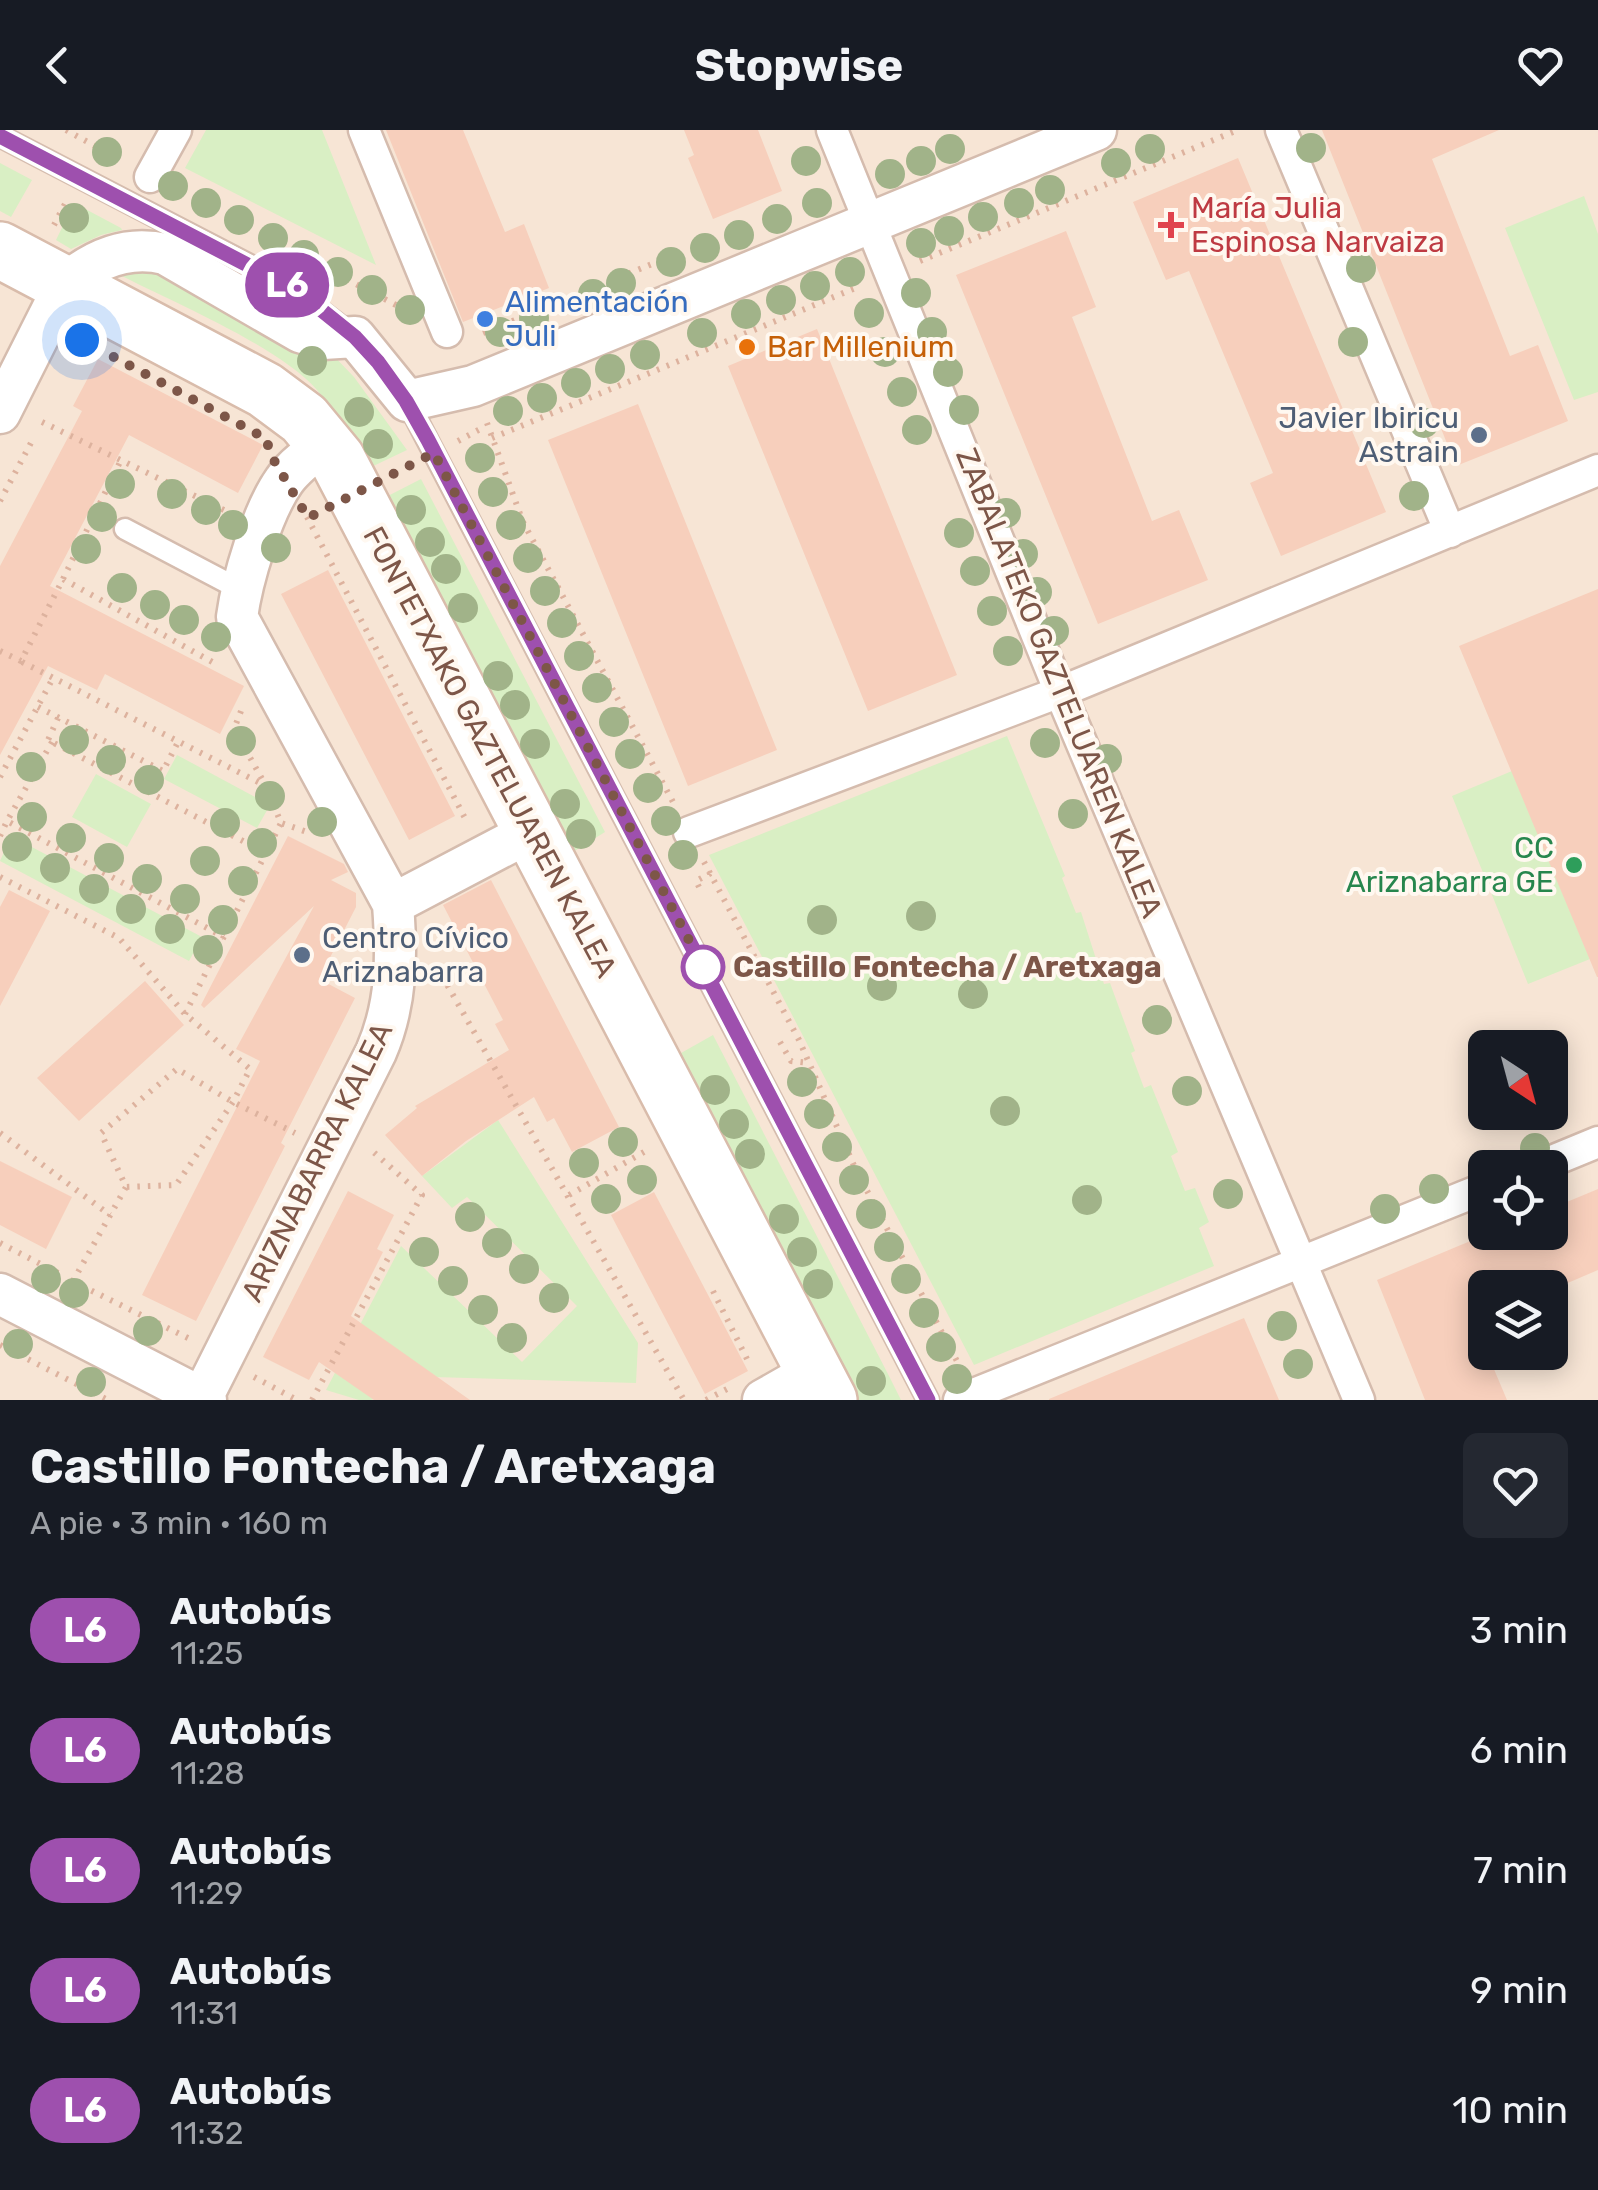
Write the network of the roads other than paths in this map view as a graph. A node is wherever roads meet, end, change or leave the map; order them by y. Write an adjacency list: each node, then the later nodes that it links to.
1 (176, 130): 7 (street)
2 (364, 130): 11 (street)
3 (832, 130): 8 (street, ZABALATEKO GAZTELUAREN KALEA)
4 (1096, 130): 8 (street)
5 (1281, 130): 18 (street)
6 (0, 136): 12 (lane)
7 (150, 176)
8 (870, 222): 13 (street); 20 (street, ZABALATEKO GAZTELUAREN KALEA)
9 (0, 250): 10 (main road, FONTETXAKO GAZTELUAREN KALEA)
10 (65, 284): 12 (street); 14 (street); 15 (main road, FONTETXAKO GAZTELUAREN KALEA)
11 (446, 332)
12 (355, 337): 13 (street)
13 (406, 401): 33 (lane)
14 (0, 412)
15 (305, 460): 19 (street, ARIZNABARRA KALEA); 22 (main road, FONTETXAKO GAZTELUAREN KALEA)
16 (1598, 470): 18 (street)
17 (126, 529): 19 (lane)
18 (1450, 532): 20 (street)
19 (241, 590): 23 (street, ARIZNABARRA KALEA)
20 (1060, 692): 21 (street); 27 (street, ZABALATEKO GAZTELUAREN KALEA)
21 (689, 832)
22 (507, 844): 23 (street); 29 (main road, FONTETXAKO GAZTELUAREN KALEA)
23 (392, 904): 31 (street, ARIZNABARRA KALEA)
24 (1598, 1142): 25 (street)
25 (1568, 1154)
26 (1468, 1195): 27 (street)
27 (1302, 1262): 30 (street); 34 (street, ZABALATEKO GAZTELUAREN KALEA)
28 (0, 1294): 31 (street)
29 (822, 1385): 32 (street)
30 (967, 1397)
31 (204, 1399)
32 (765, 1399)
33 (928, 1400)
34 (1359, 1400)

